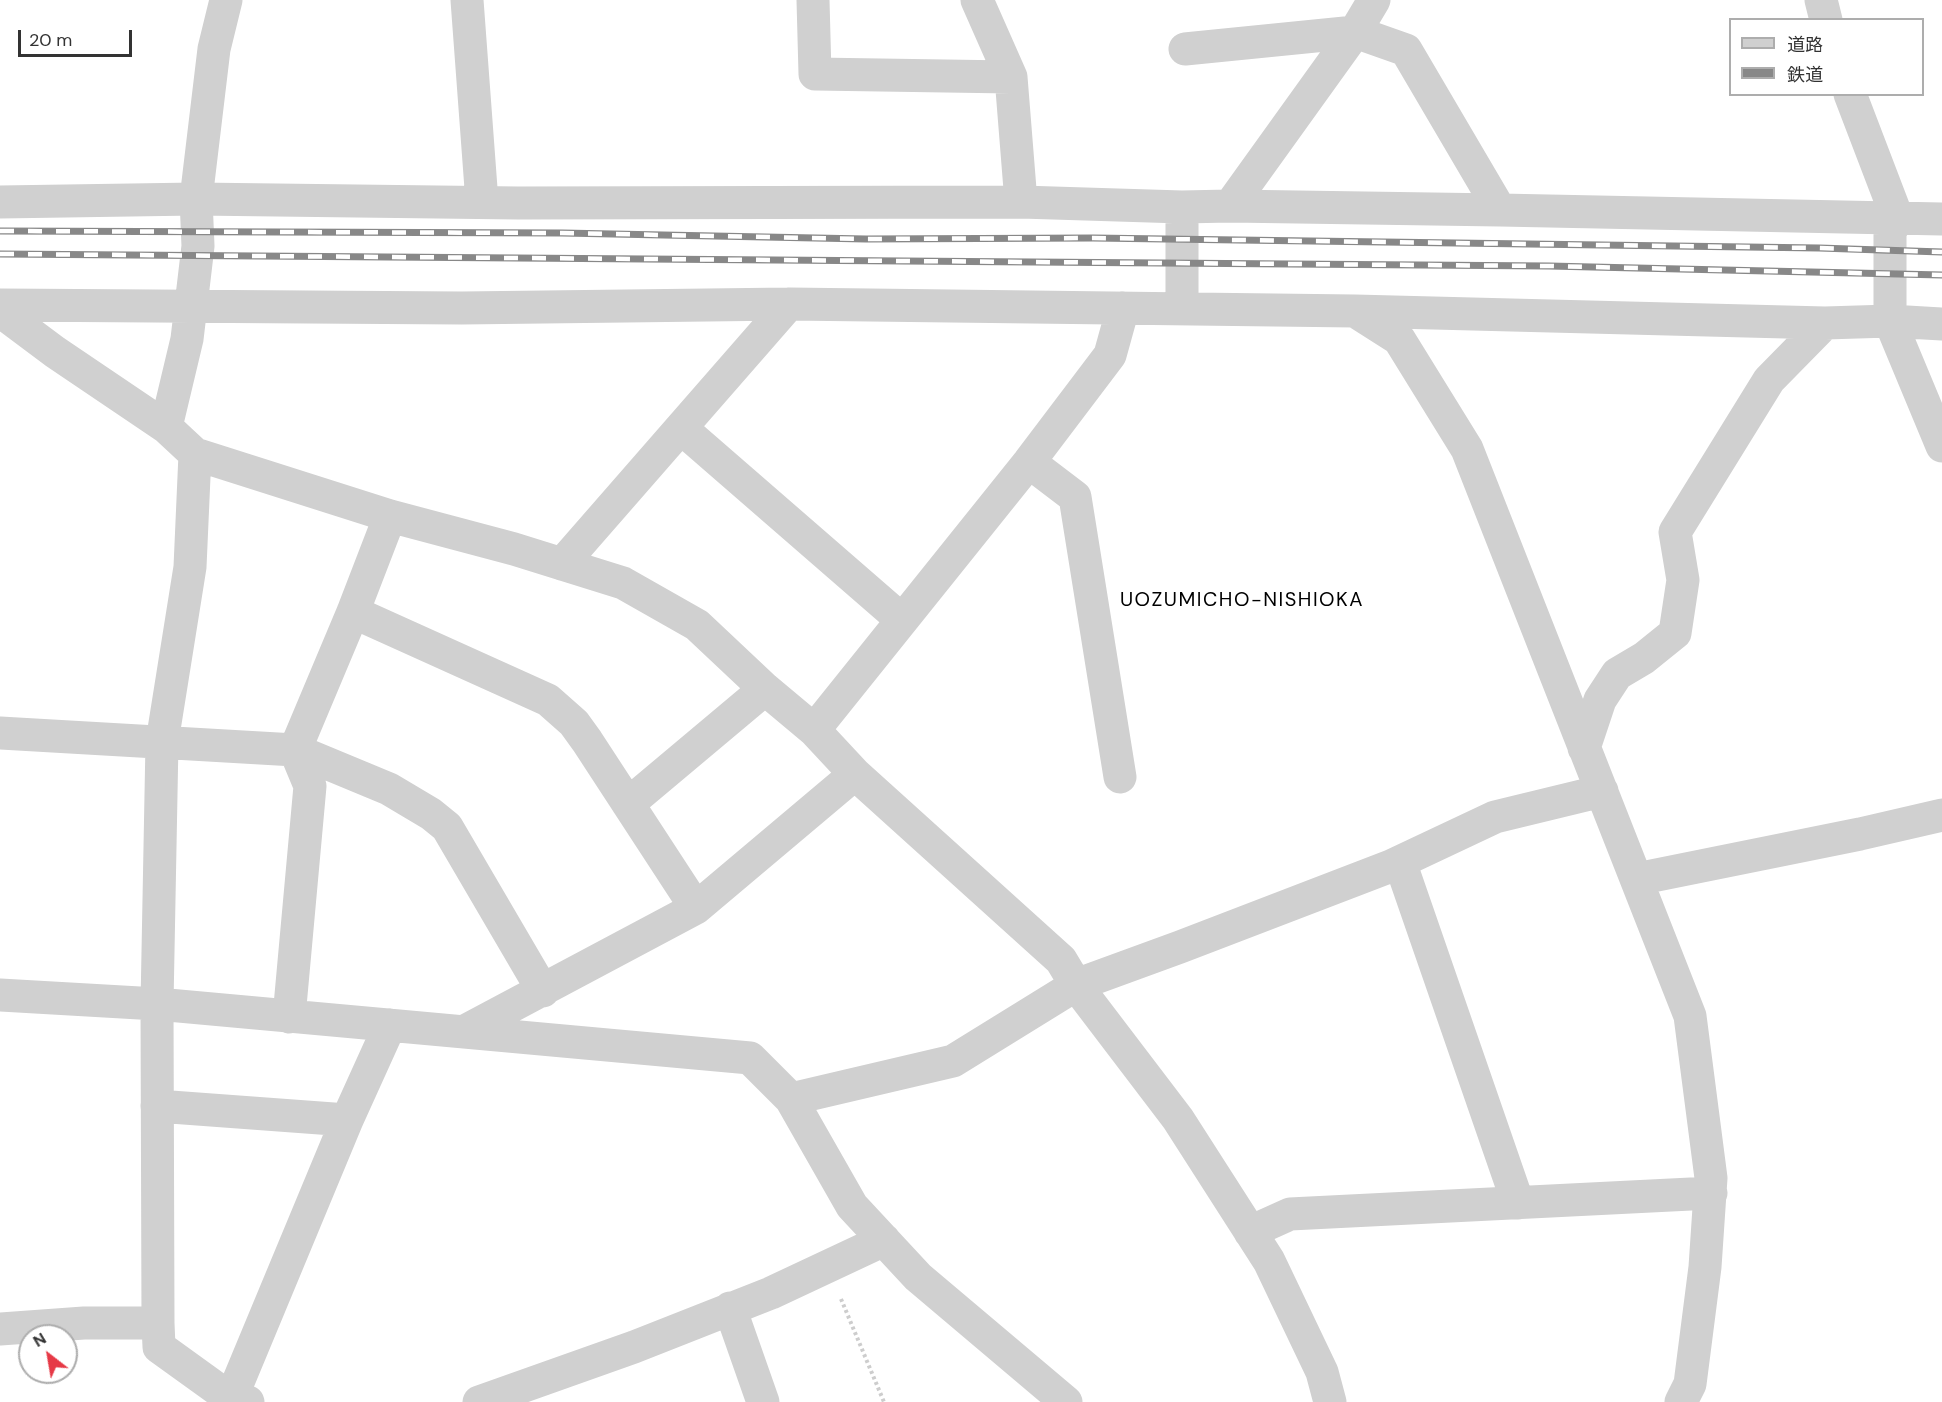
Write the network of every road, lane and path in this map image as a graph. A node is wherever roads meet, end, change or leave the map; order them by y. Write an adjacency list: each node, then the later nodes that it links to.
1 (226, 0): 12 (street)
2 (467, 0): 14 (street)
3 (813, 0): 10 (street)
4 (977, 0): 10 (street)
5 (1374, 0): 8 (street)
6 (1821, 0): 7 (street)
7 (1826, 18)
8 (1356, 32): 9 (street); 16 (street); 18 (street)
9 (1185, 48)
10 (1011, 77): 15 (street)
11 (1851, 96): 19 (street)
12 (196, 199): 13 (street); 14 (street); 23 (street)
13 (0, 202)
14 (482, 202): 15 (street)
15 (1021, 202): 17 (street)
16 (1230, 206): 17 (street); 18 (street)
17 (1182, 207): 25 (street)
18 (1500, 210): 19 (street)
19 (1897, 217): 20 (street); 28 (street)
20 (1942, 219)
21 (789, 304): 23 (street); 24 (street); 32 (street)
22 (0, 305): 23 (street)
23 (191, 307): 31 (street)
24 (1124, 308): 25 (street); 35 (street)
25 (1182, 309): 27 (street)
26 (0, 311): 31 (street)
27 (1355, 311): 29 (street); 44 (street)
28 (1890, 321): 29 (street); 30 (street); 33 (street)
29 (1825, 322): 44 (street)
30 (1942, 324)
31 (166, 427): 34 (street)
32 (681, 428): 37 (street); 39 (street)
33 (1942, 446)
34 (195, 454): 36 (street); 43 (street)
35 (1029, 462): 39 (street); 47 (street)
36 (390, 516): 37 (street); 38 (street)
37 (562, 564): 40 (street)
38 (353, 612): 45 (street); 49 (street)
39 (902, 621): 41 (street)
40 (765, 689): 41 (street); 49 (street)
41 (814, 730): 46 (street)
42 (0, 733): 43 (street)
43 (162, 742): 45 (street); 57 (street)
44 (1584, 748): 48 (street)
45 (295, 750): 55 (street); 58 (street)
46 (855, 774): 53 (street); 54 (street)
47 (1120, 777)
48 (1602, 791): 51 (street); 52 (street)
49 (628, 804): 53 (street)
50 (1942, 815): 52 (street)
51 (1400, 862): 54 (street); 65 (street)
52 (1637, 879): 64 (street)
53 (696, 908): 55 (street)
54 (1076, 985): 61 (street); 66 (street)
55 (543, 991): 60 (street)
56 (0, 995): 57 (street)
57 (157, 1004): 58 (street); 62 (street)
58 (290, 1017): 59 (street)
59 (390, 1025): 60 (street); 63 (street)
60 (463, 1032): 61 (street)
61 (790, 1099): 67 (street)
62 (157, 1106): 63 (street); 70 (street)
63 (347, 1120): 72 (street)
64 (1711, 1193): 65 (street); 78 (street)
65 (1518, 1203): 66 (street)
66 (1250, 1232): 77 (street)
67 (884, 1240): 68 (street); 76 (street)
68 (828, 1268): 69 (street); 75 (path)
69 (730, 1308): 73 (street); 74 (street)
70 (158, 1323): 71 (street); 72 (street)
71 (0, 1329)
72 (236, 1401)
73 (479, 1402)
74 (763, 1402)
75 (884, 1402)
76 (1066, 1402)
77 (1330, 1402)
78 (1681, 1402)

